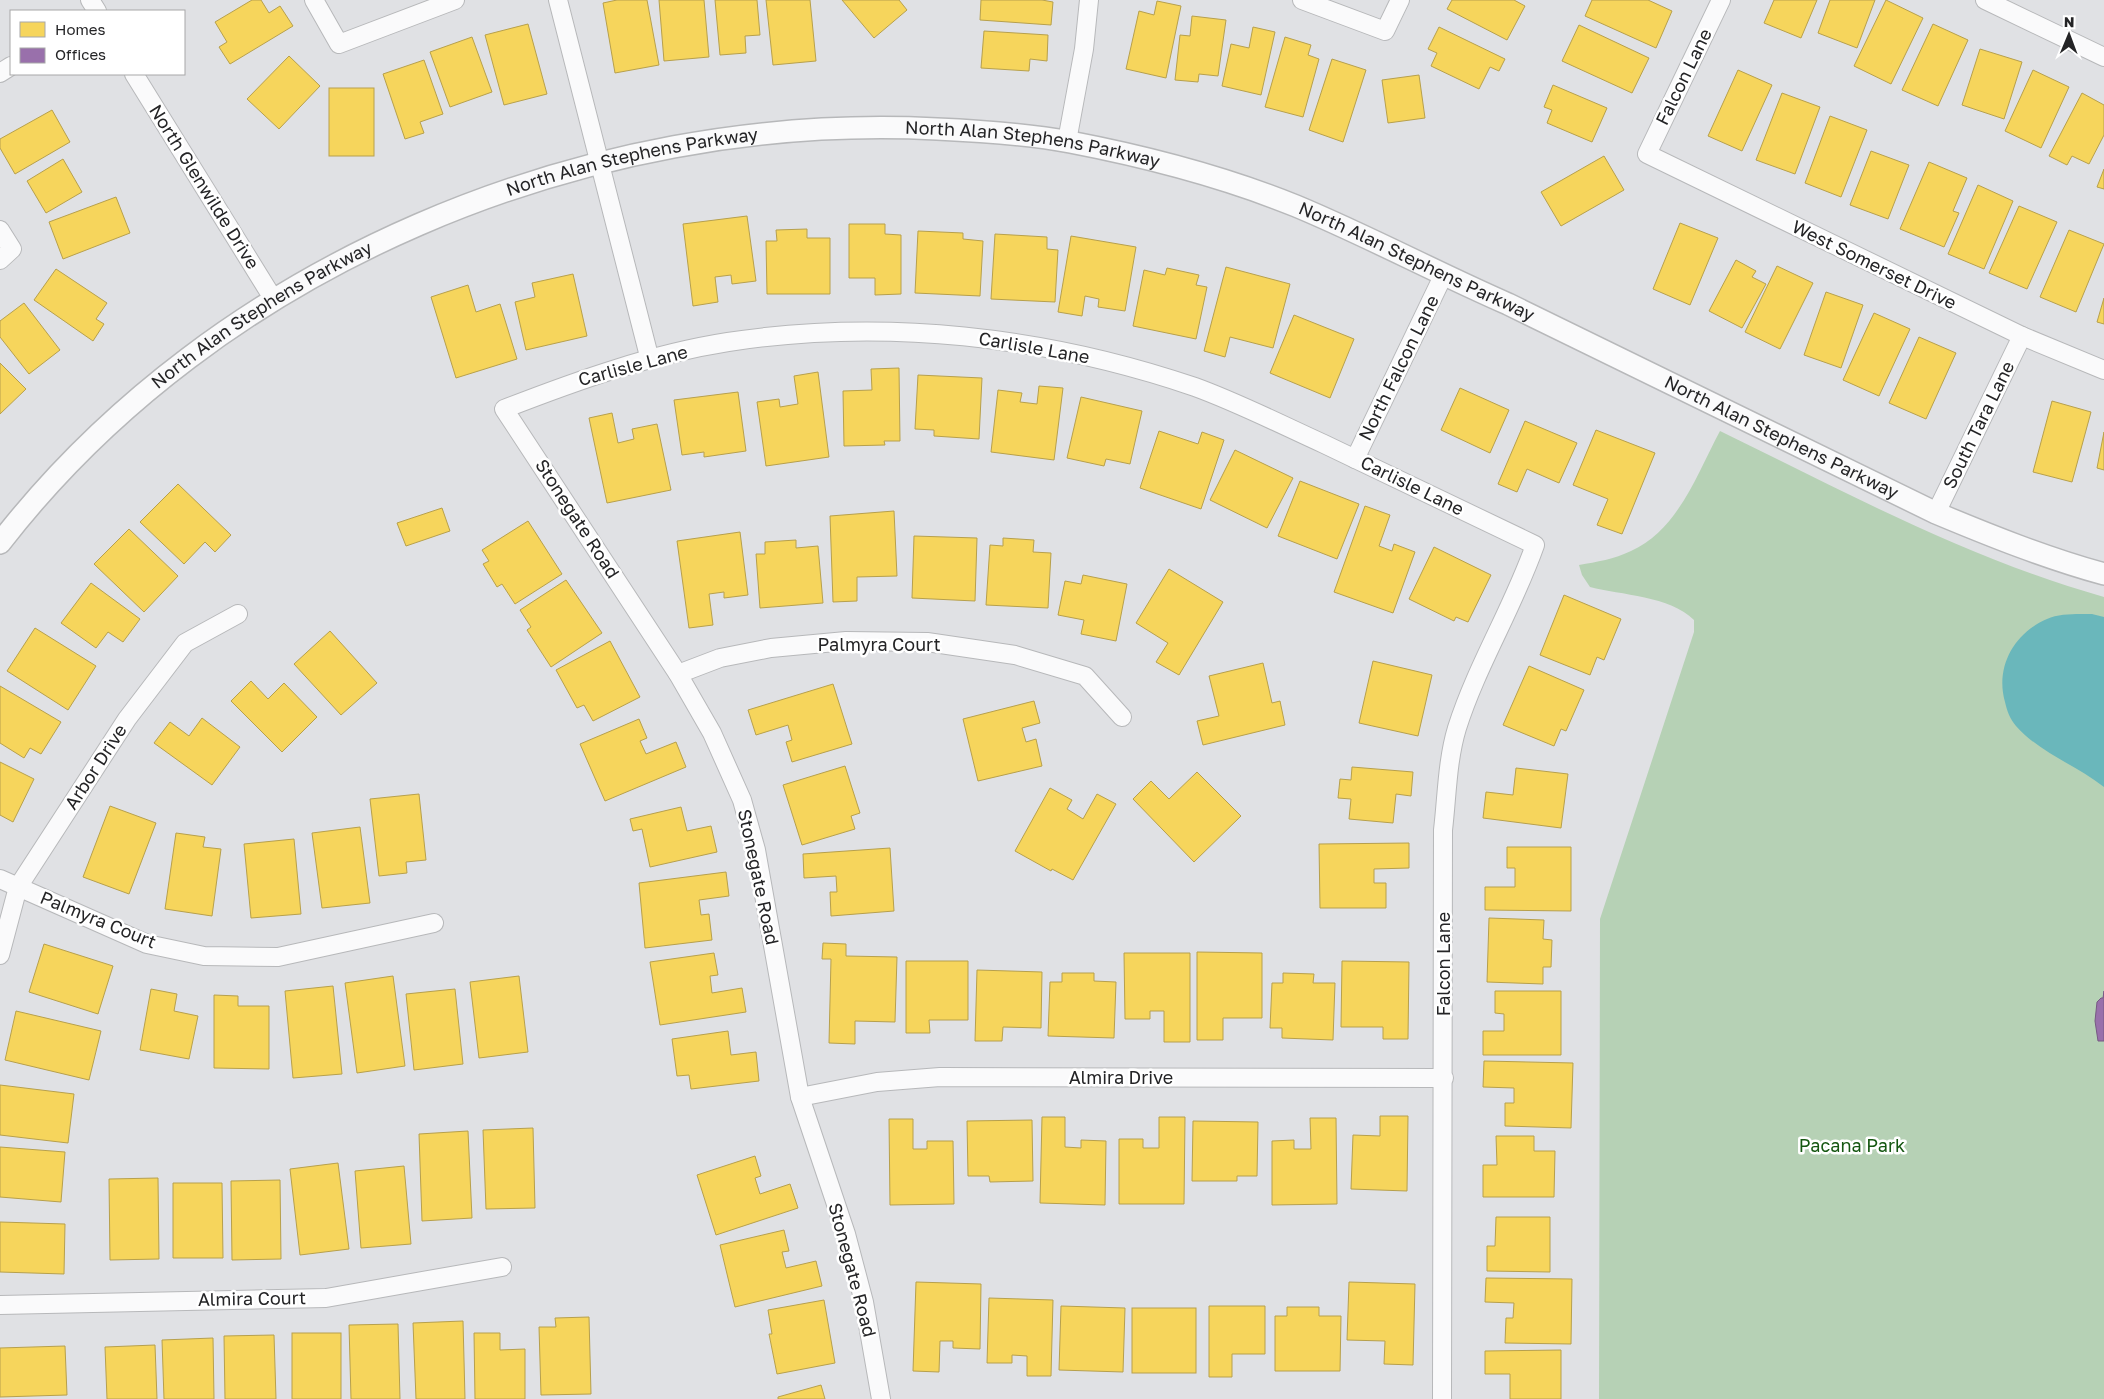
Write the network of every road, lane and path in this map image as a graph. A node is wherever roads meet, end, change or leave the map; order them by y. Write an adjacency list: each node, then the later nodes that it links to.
1 (314, 0): 2 (street)
2 (455, 0)
3 (558, 0): 13 (street)
4 (1089, 0): 11 (street)
5 (1302, 0): 6 (street)
6 (1400, 0)
7 (1721, 0): 12 (street, Falcon Lane)
8 (1985, 0): 9 (street)
9 (2104, 57)
10 (135, 75): 17 (street, North Glenwilde Drive)
11 (1066, 141): 13 (street, North Alan Stephens Parkway); 16 (street, North Alan Stephens Parkway)
12 (1647, 154): 18 (street, West Somerset Drive)
13 (598, 162): 17 (street, North Alan Stephens Parkway); 19 (street)
14 (0, 230): 15 (street)
15 (0, 260)
16 (1443, 276): 22 (street, North Falcon Lane); 23 (street, North Alan Stephens Parkway)
17 (274, 300): 24 (street, North Alan Stephens Parkway)
18 (2022, 336): 20 (street, West Somerset Drive); 23 (street, South Tara Lane)
19 (650, 360): 21 (street, Carlisle Lane); 22 (street, Carlisle Lane)
20 (2104, 370)
21 (504, 409): 28 (street, Stonegate Road)
22 (1355, 459): 25 (street, Carlisle Lane)
23 (1936, 513): 26 (street, North Alan Stephens Parkway)
24 (0, 543)
25 (1535, 546): 34 (street, Falcon Lane)
26 (2104, 574)
27 (238, 614): 31 (street, Arbor Drive)
28 (678, 674): 29 (street, Palmyra Court); 35 (street, Stonegate Road)
29 (1122, 717)
30 (0, 879): 31 (street, Palmyra Court)
31 (18, 887): 32 (street, Palmyra Court); 33 (street, Arbor Drive)
32 (434, 923)
33 (0, 955)
34 (1444, 1078): 35 (street, Almira Drive); 39 (street, Falcon Lane)
35 (800, 1097): 38 (street, Stonegate Road)
36 (502, 1267): 37 (street, Almira Court)
37 (0, 1305)
38 (881, 1399)
39 (1442, 1399)

